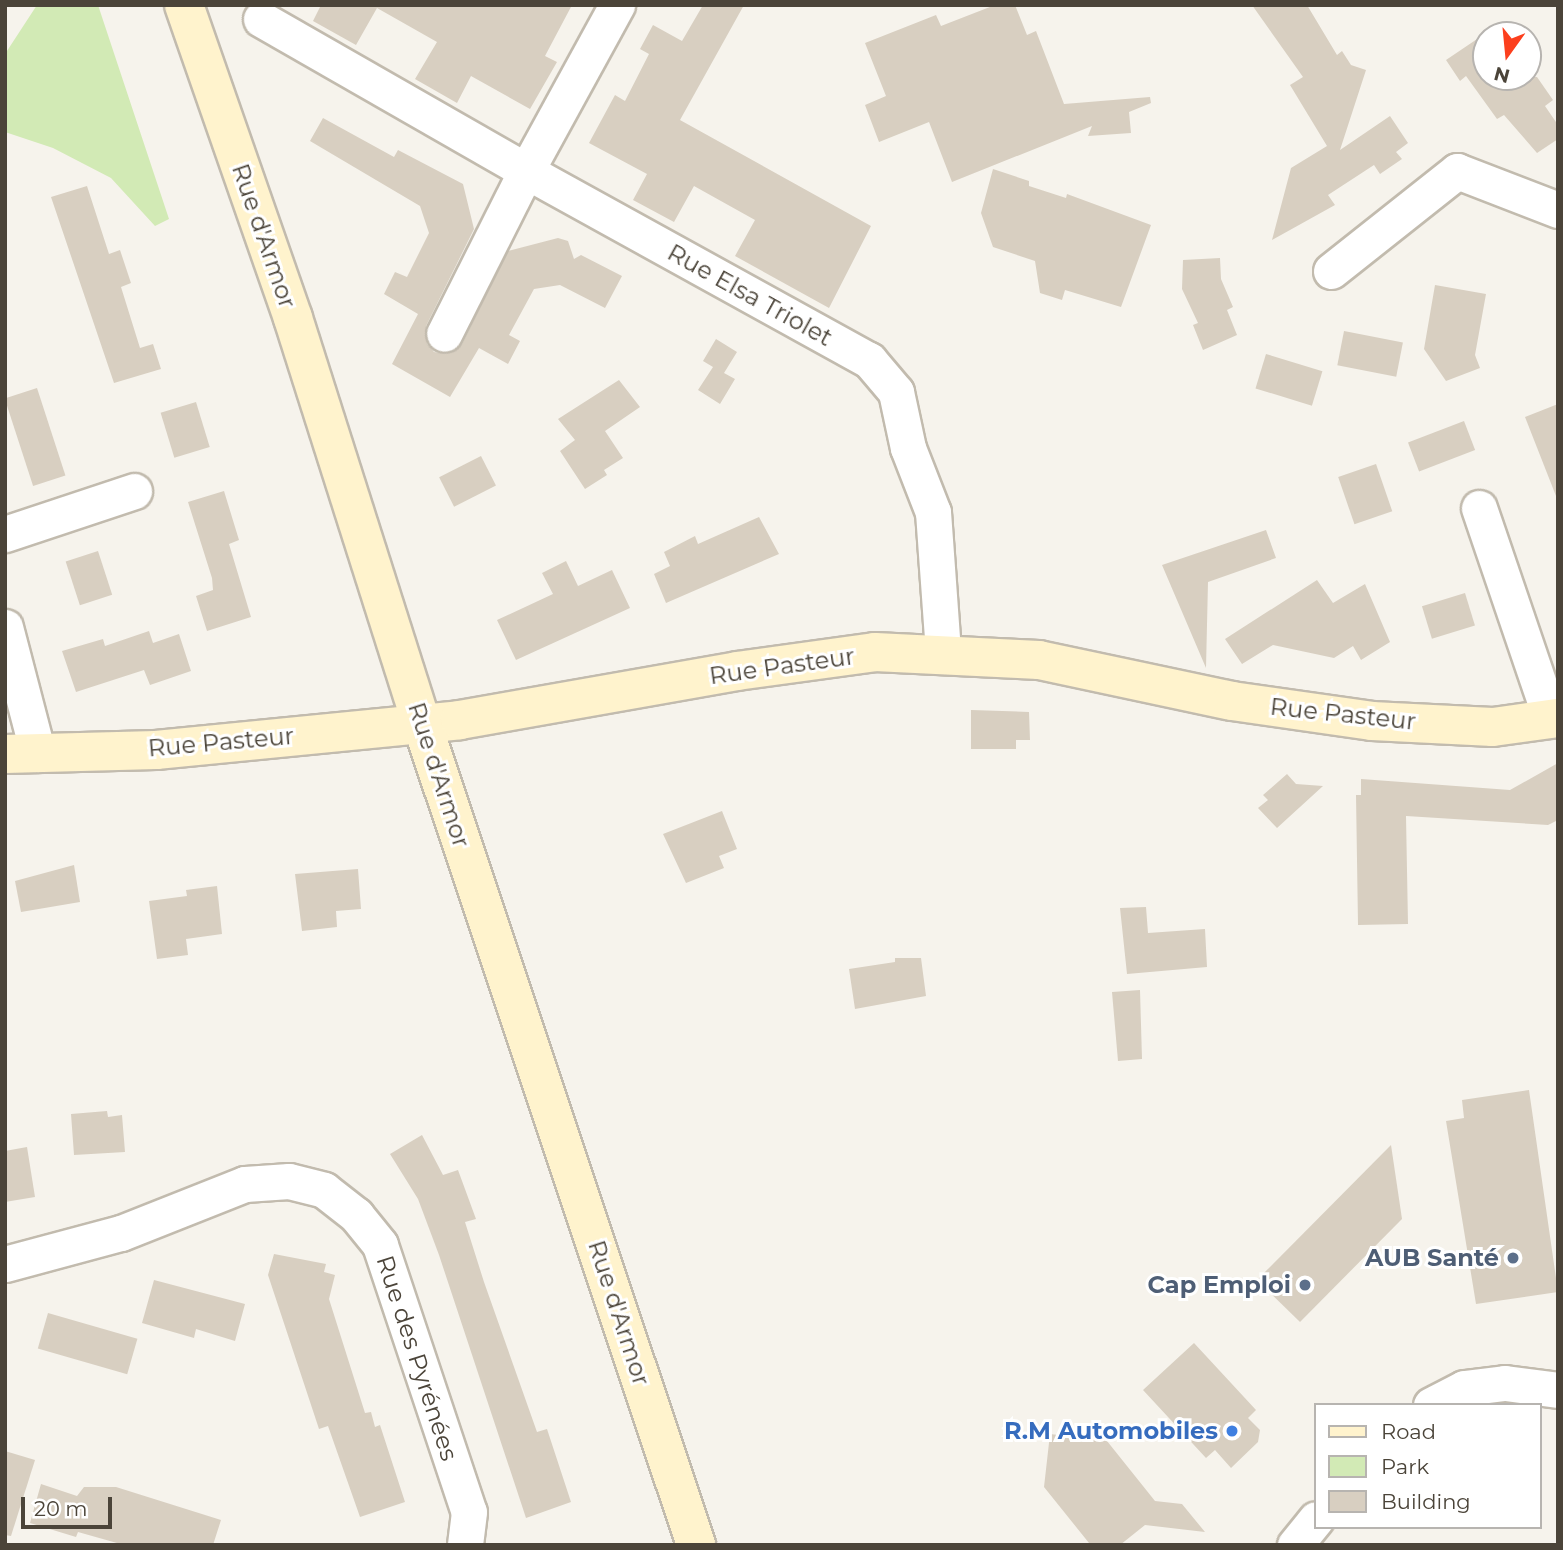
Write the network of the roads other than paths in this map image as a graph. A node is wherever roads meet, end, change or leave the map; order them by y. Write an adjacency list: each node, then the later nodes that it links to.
1 (184, 5): 14 (main road, Rue d'Armor)
2 (617, 5): 4 (street)
3 (261, 19): 4 (street, Rue Elsa Triolet)
4 (526, 171): 7 (street); 12 (street, Rue Elsa Triolet)
5 (1558, 210): 6 (street)
6 (1331, 271)
7 (444, 334)
8 (134, 491): 10 (street)
9 (1479, 508): 13 (street)
10 (5, 534)
11 (5, 627): 15 (street)
12 (943, 652): 13 (main road, Rue Pasteur); 14 (main road, Rue Pasteur)
13 (1554, 718)
14 (422, 724): 15 (main road, Rue Pasteur); 21 (main road, Rue d'Armor)
15 (22, 754)
16 (5, 1264): 20 (street, Rue des Pyrénées)
17 (1558, 1390): 18 (street)
18 (1435, 1403)
19 (1314, 1521): 22 (street)
20 (465, 1545)
21 (696, 1545)
22 (1295, 1545)

